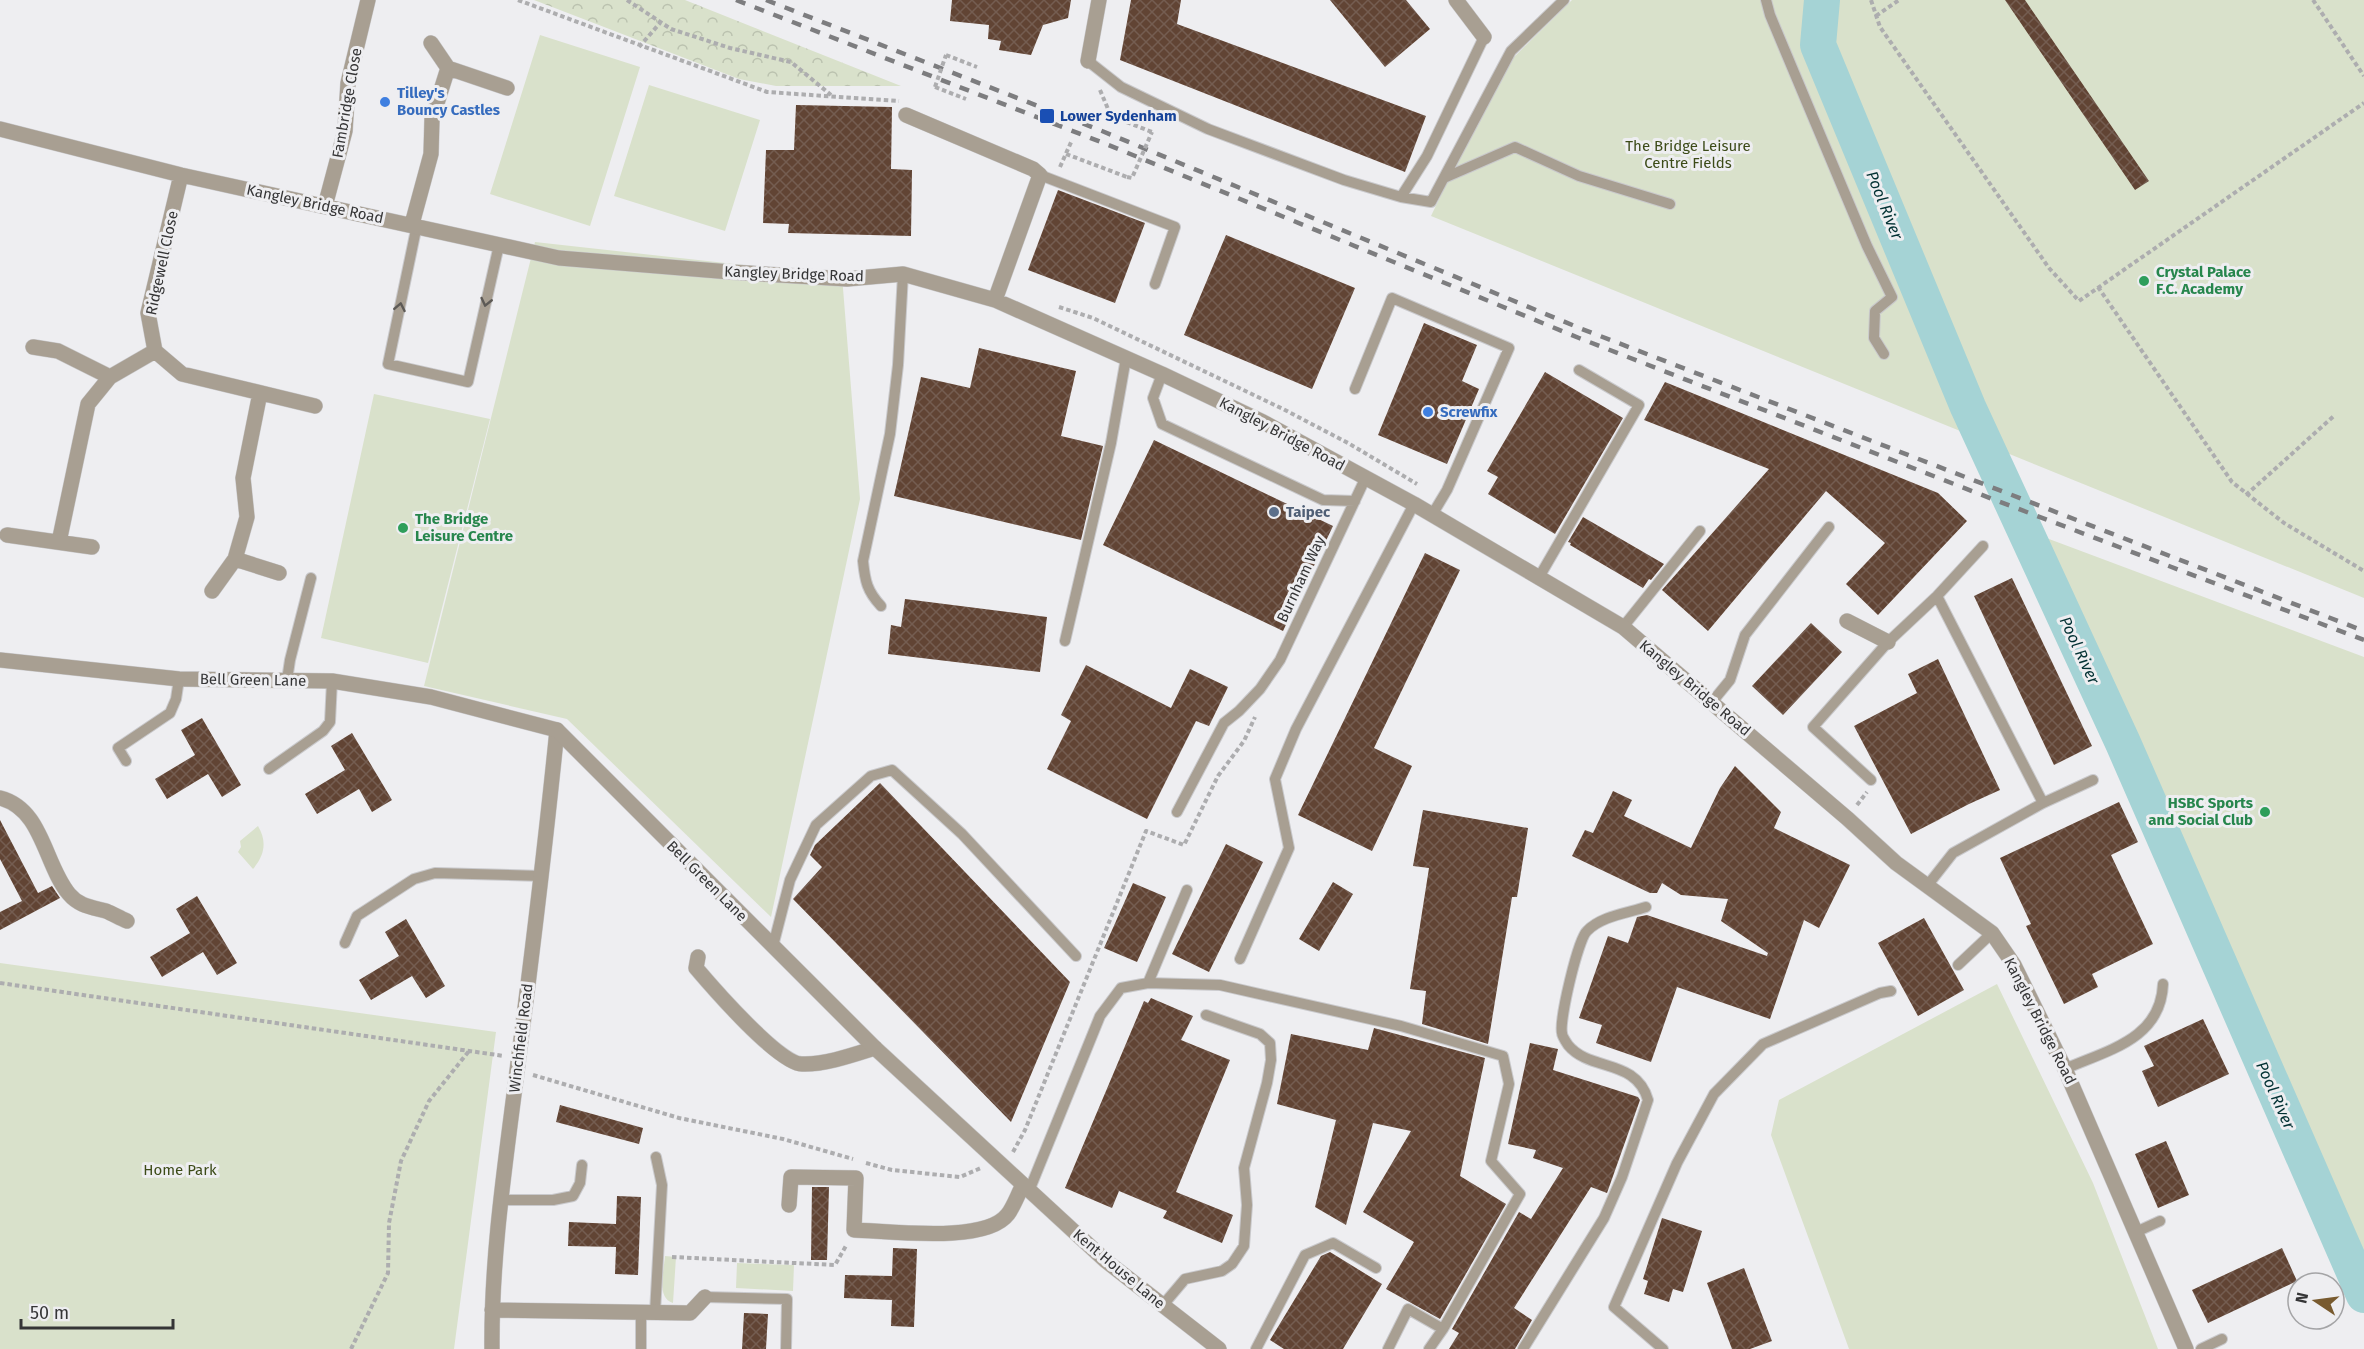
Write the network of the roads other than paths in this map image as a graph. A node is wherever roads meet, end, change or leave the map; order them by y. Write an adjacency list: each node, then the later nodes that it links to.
1 (368, 0): 18 (street, Fambridge Close)
2 (1099, 0): 8 (street)
3 (1456, 0): 6 (street)
4 (1564, 0): 15 (lane)
5 (1766, 0): 26 (lane)
6 (1484, 37): 16 (lane)
7 (431, 43): 9 (street)
8 (1088, 62): 16 (lane)
9 (448, 68): 10 (street); 19 (street)
10 (507, 88)
11 (906, 115): 14 (street)
12 (0, 129): 13 (street, Kangley Bridge Road)
13 (181, 175): 18 (street, Kangley Bridge Road); 25 (street, Ridgewell Close)
14 (1040, 175): 22 (lane); 23 (street)
15 (1444, 178): 16 (lane); 17 (lane)
16 (1401, 197)
17 (1670, 204)
18 (326, 206): 19 (street, Kangley Bridge Road)
19 (414, 225): 20 (street, Kangley Bridge Road); 20 (lane, one-way to 19)
20 (499, 245): 21 (street, Kangley Bridge Road)
21 (903, 274): 23 (street, Kangley Bridge Road); 50 (lane)
22 (1155, 284)
23 (995, 300): 27 (street, Kangley Bridge Road)
24 (33, 347): 30 (street)
25 (155, 351): 30 (street); 32 (street)
26 (1884, 354)
27 (1126, 358): 29 (street, Kangley Bridge Road); 53 (lane)
28 (1579, 370): 47 (lane)
29 (1162, 374): 34 (street, Kangley Bridge Road); 35 (lane)
30 (110, 377): 41 (street)
31 (1355, 389): 37 (lane)
32 (260, 393): 33 (street); 44 (street)
33 (315, 405)
34 (1365, 479): 35 (lane, Burnham Way); 36 (street, Kangley Bridge Road)
35 (1355, 501): 67 (lane, Burnham Way)
36 (1414, 504): 37 (street, Kangley Bridge Road); 78 (lane)
37 (1432, 515): 47 (street, Kangley Bridge Road)
38 (1829, 527): 59 (lane)
39 (1700, 531): 52 (lane)
40 (7, 535): 41 (street)
41 (59, 542): 43 (street)
42 (1983, 546): 49 (lane)
43 (92, 547)
44 (235, 559): 45 (street); 48 (street)
45 (279, 573)
46 (311, 578): 57 (lane)
47 (1538, 579): 52 (street, Kangley Bridge Road)
48 (212, 591)
49 (1937, 596): 54 (lane); 66 (lane)
50 (881, 606)
51 (1847, 621): 54 (street)
52 (1623, 627): 59 (street, Kangley Bridge Road)
53 (1065, 641)
54 (1888, 642): 64 (lane)
55 (0, 660): 56 (street, Bell Green Lane)
56 (179, 679): 57 (street, Bell Green Lane); 61 (lane)
57 (287, 680): 58 (street, Bell Green Lane)
58 (332, 681): 60 (street, Bell Green Lane); 62 (lane)
59 (1712, 702): 69 (street, Kangley Bridge Road)
60 (556, 730): 68 (street, Winchfield Road); 75 (street, Bell Green Lane)
61 (126, 761)
62 (268, 769)
63 (2093, 780): 66 (lane)
64 (1870, 785)
65 (0, 798): 72 (street)
66 (2043, 803): 69 (lane)
67 (1177, 812)
68 (542, 876): 74 (lane); 89 (street, Winchfield Road)
69 (1927, 886): 73 (street, Kangley Bridge Road)
70 (1187, 890): 80 (lane)
71 (1646, 907): 107 (lane)
72 (127, 921)
73 (1992, 933): 79 (lane); 85 (street, Kangley Bridge Road)
74 (345, 944)
75 (772, 946): 76 (lane); 84 (street, Bell Green Lane)
76 (1076, 956)
77 (699, 957): 84 (street)
78 (1240, 958)
79 (1958, 965)
80 (1149, 983): 88 (lane); 98 (lane)
81 (2163, 984): 85 (lane)
82 (1891, 991): 108 (lane)
83 (1206, 1015): 95 (lane)
84 (875, 1048): 88 (street, Bell Green Lane)
85 (2066, 1069): 92 (street, Kangley Bridge Road)
86 (656, 1157): 97 (lane)
87 (582, 1165): 89 (lane)
88 (1026, 1188): 90 (street); 95 (street, Kent House Lane)
89 (501, 1200): 96 (street, Winchfield Road)
90 (789, 1205)
91 (2160, 1221): 92 (lane)
92 (2136, 1232): 109 (street, Kangley Bridge Road)
93 (1376, 1268): 104 (lane)
94 (705, 1297): 97 (street); 102 (lane)
95 (1162, 1305): 103 (street, Kent House Lane)
96 (492, 1310): 97 (street); 100 (street, Winchfield Road)
97 (648, 1313): 101 (lane)
98 (1443, 1329): 105 (lane); 106 (lane)
99 (2222, 1339): 110 (lane)
100 (492, 1349)
101 (641, 1349)
102 (786, 1349)
103 (1219, 1349)
104 (1256, 1349)
105 (1388, 1349)
106 (1429, 1349)
107 (1523, 1349)
108 (1663, 1349)
109 (2186, 1349)
110 (2201, 1349)

